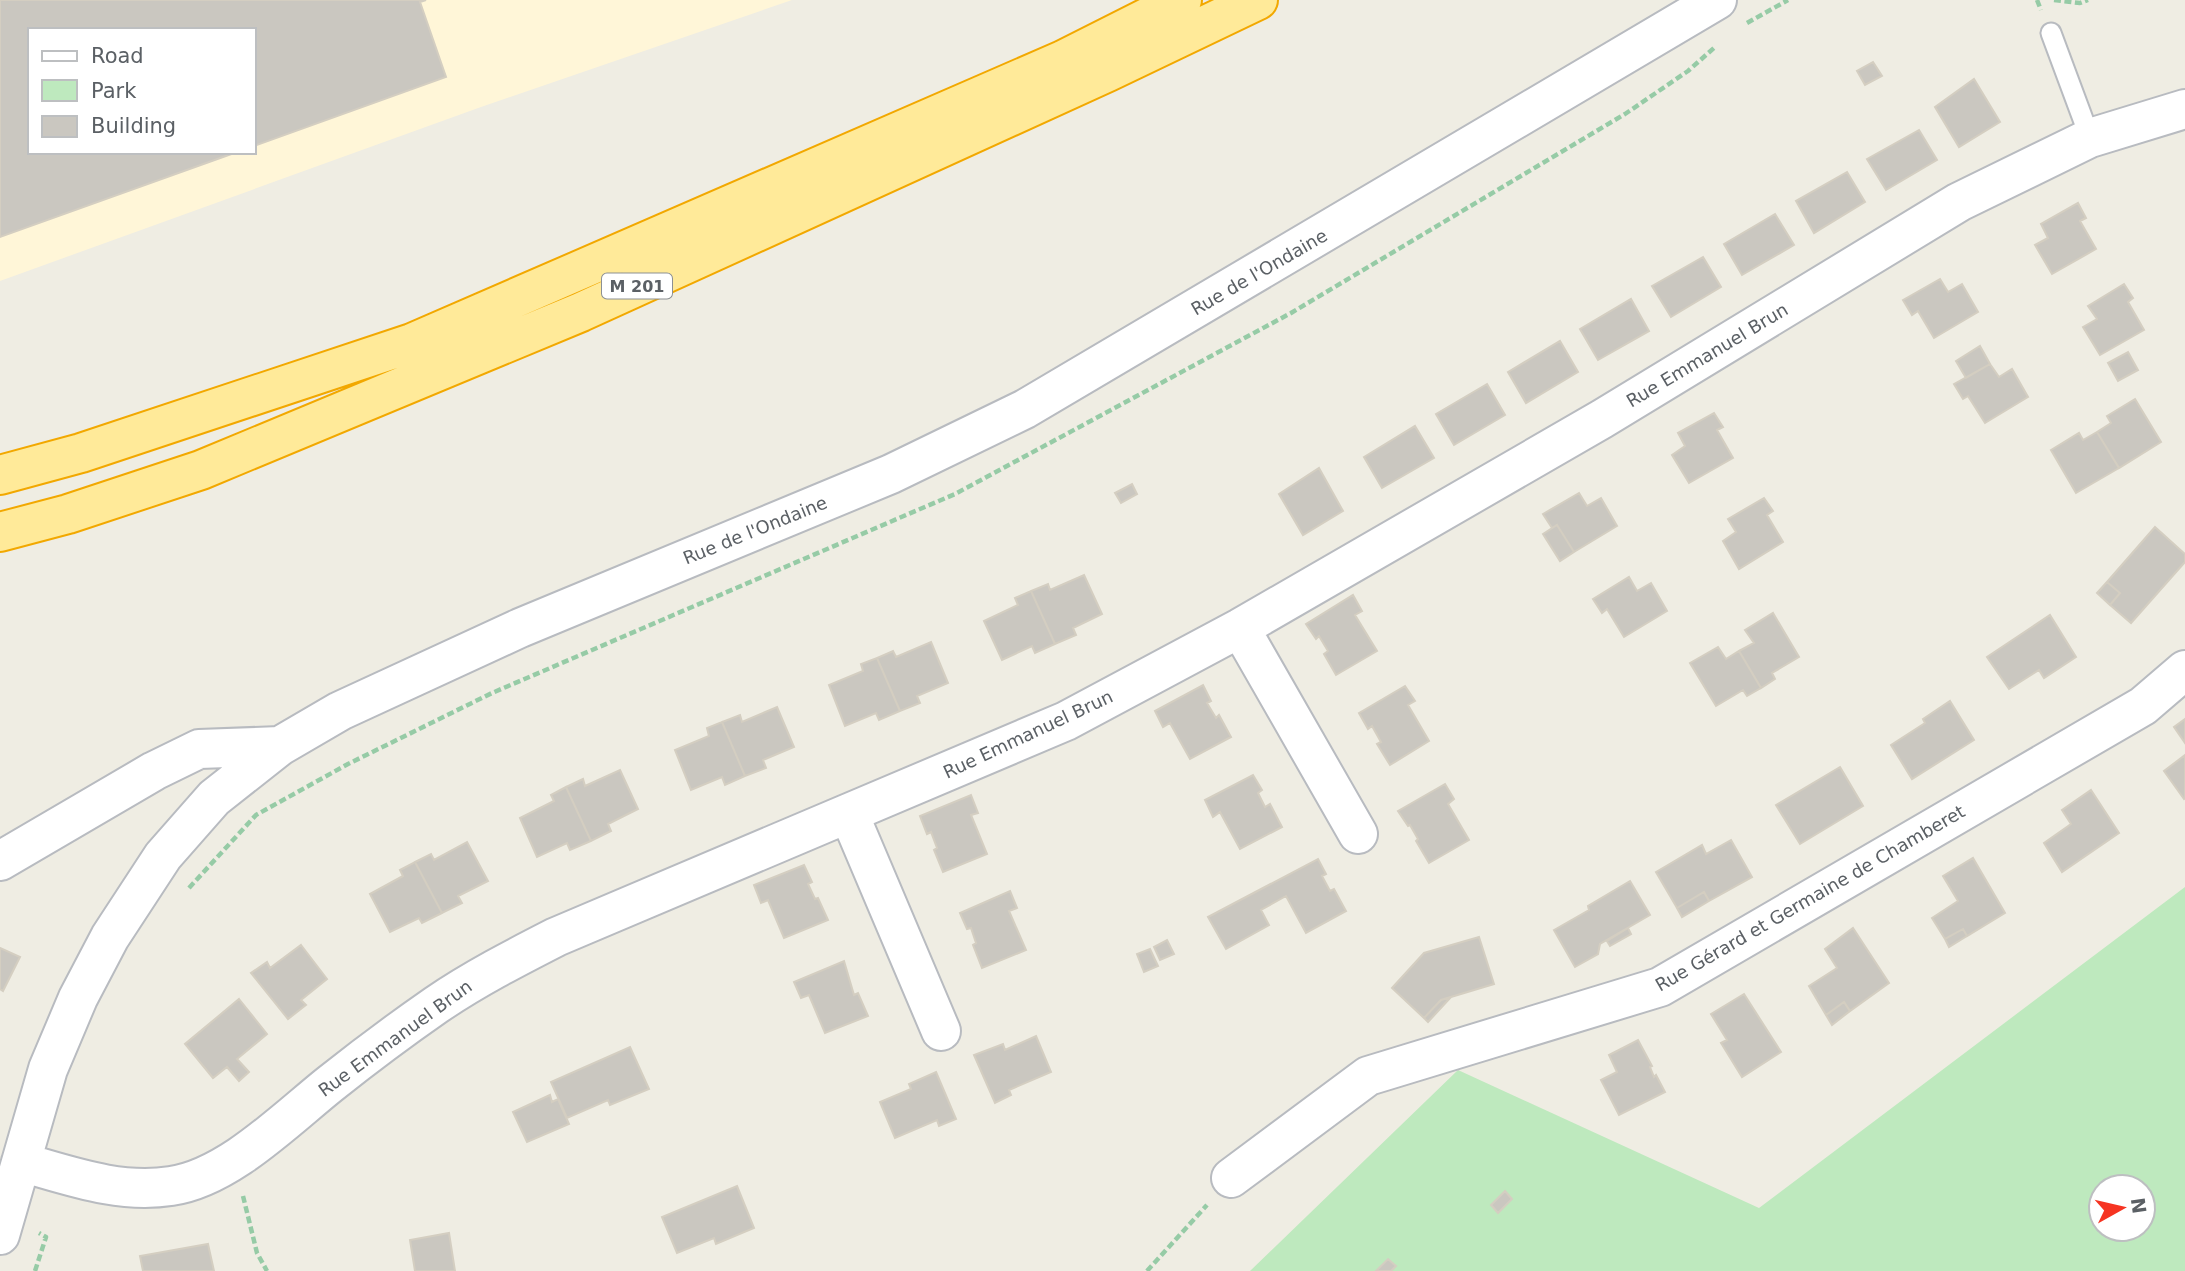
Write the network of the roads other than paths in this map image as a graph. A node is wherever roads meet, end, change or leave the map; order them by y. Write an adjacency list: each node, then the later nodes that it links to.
1 (1182, 0): 7 (highway, M 201)
2 (1258, 0): 8 (highway, M 201)
3 (1729, 13): 11 (street, Rue de l'Ondaine)
4 (2050, 33): 6 (lane)
5 (2185, 109): 6 (street, Rue Emmanuel Brun)
6 (2091, 138): 9 (street, Rue Emmanuel Brun)
7 (0, 475)
8 (0, 532)
9 (1240, 628): 12 (street, Rue Emmanuel Brun); 13 (street)
10 (2185, 670): 17 (street, Rue Gérard et Germaine de Chamberet)
11 (280, 746): 14 (street); 16 (street, Rue de l'Ondaine)
12 (849, 814): 15 (street); 16 (street, Rue Emmanuel Brun)
13 (1358, 834)
14 (0, 861)
15 (941, 1031)
16 (21, 1162): 18 (street, Rue de l'Ondaine)
17 (1231, 1178)
18 (0, 1235)

